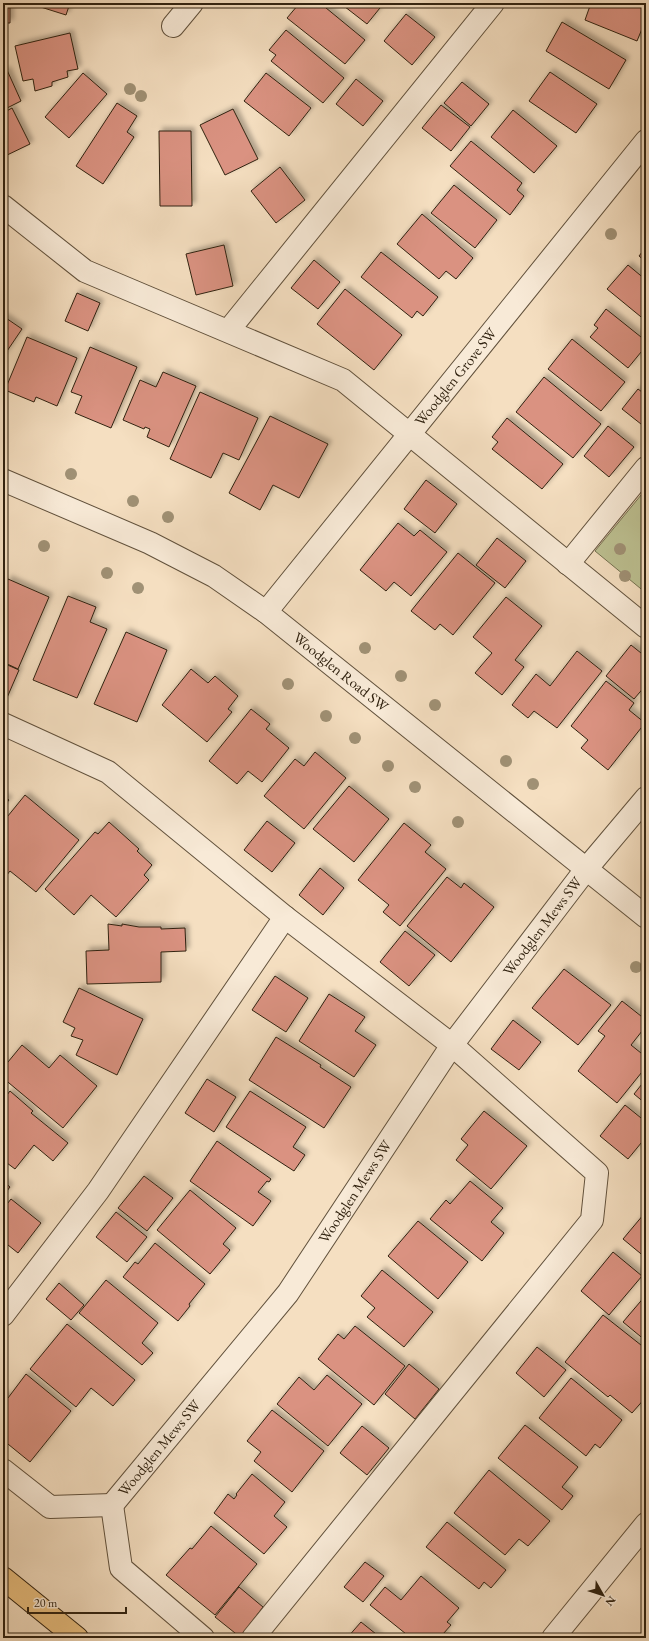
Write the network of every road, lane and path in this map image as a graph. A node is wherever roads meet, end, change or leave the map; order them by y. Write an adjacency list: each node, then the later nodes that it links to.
1 (192, 3): 3 (street)
2 (494, 3): 6 (street)
3 (173, 26)
4 (646, 141): 7 (street, Woodglen Grove SW)
5 (3, 206): 6 (street)
6 (228, 331): 7 (street)
7 (408, 434): 10 (street); 11 (street, Woodglen Grove SW)
8 (646, 468): 10 (street)
9 (3, 480): 11 (street, Woodglen Road SW)
10 (568, 564): 12 (street)
11 (266, 612): 15 (street, Woodglen Road SW)
12 (646, 627)
13 (3, 724): 16 (street)
14 (646, 798): 15 (street, Woodglen Mews SW)
15 (586, 868): 17 (street, Woodglen Road SW); 18 (street, Woodglen Mews SW)
16 (285, 917): 18 (street); 19 (street)
17 (646, 917)
18 (452, 1045): 21 (street, Woodglen Mews SW); 26 (street)
19 (3, 1315)
20 (3, 1470): 21 (street)
21 (112, 1505): 25 (street)
22 (646, 1524): 27 (street)
23 (3, 1578): 24 (main road)
24 (77, 1638)
25 (203, 1638)
26 (253, 1638)
27 (553, 1638)

